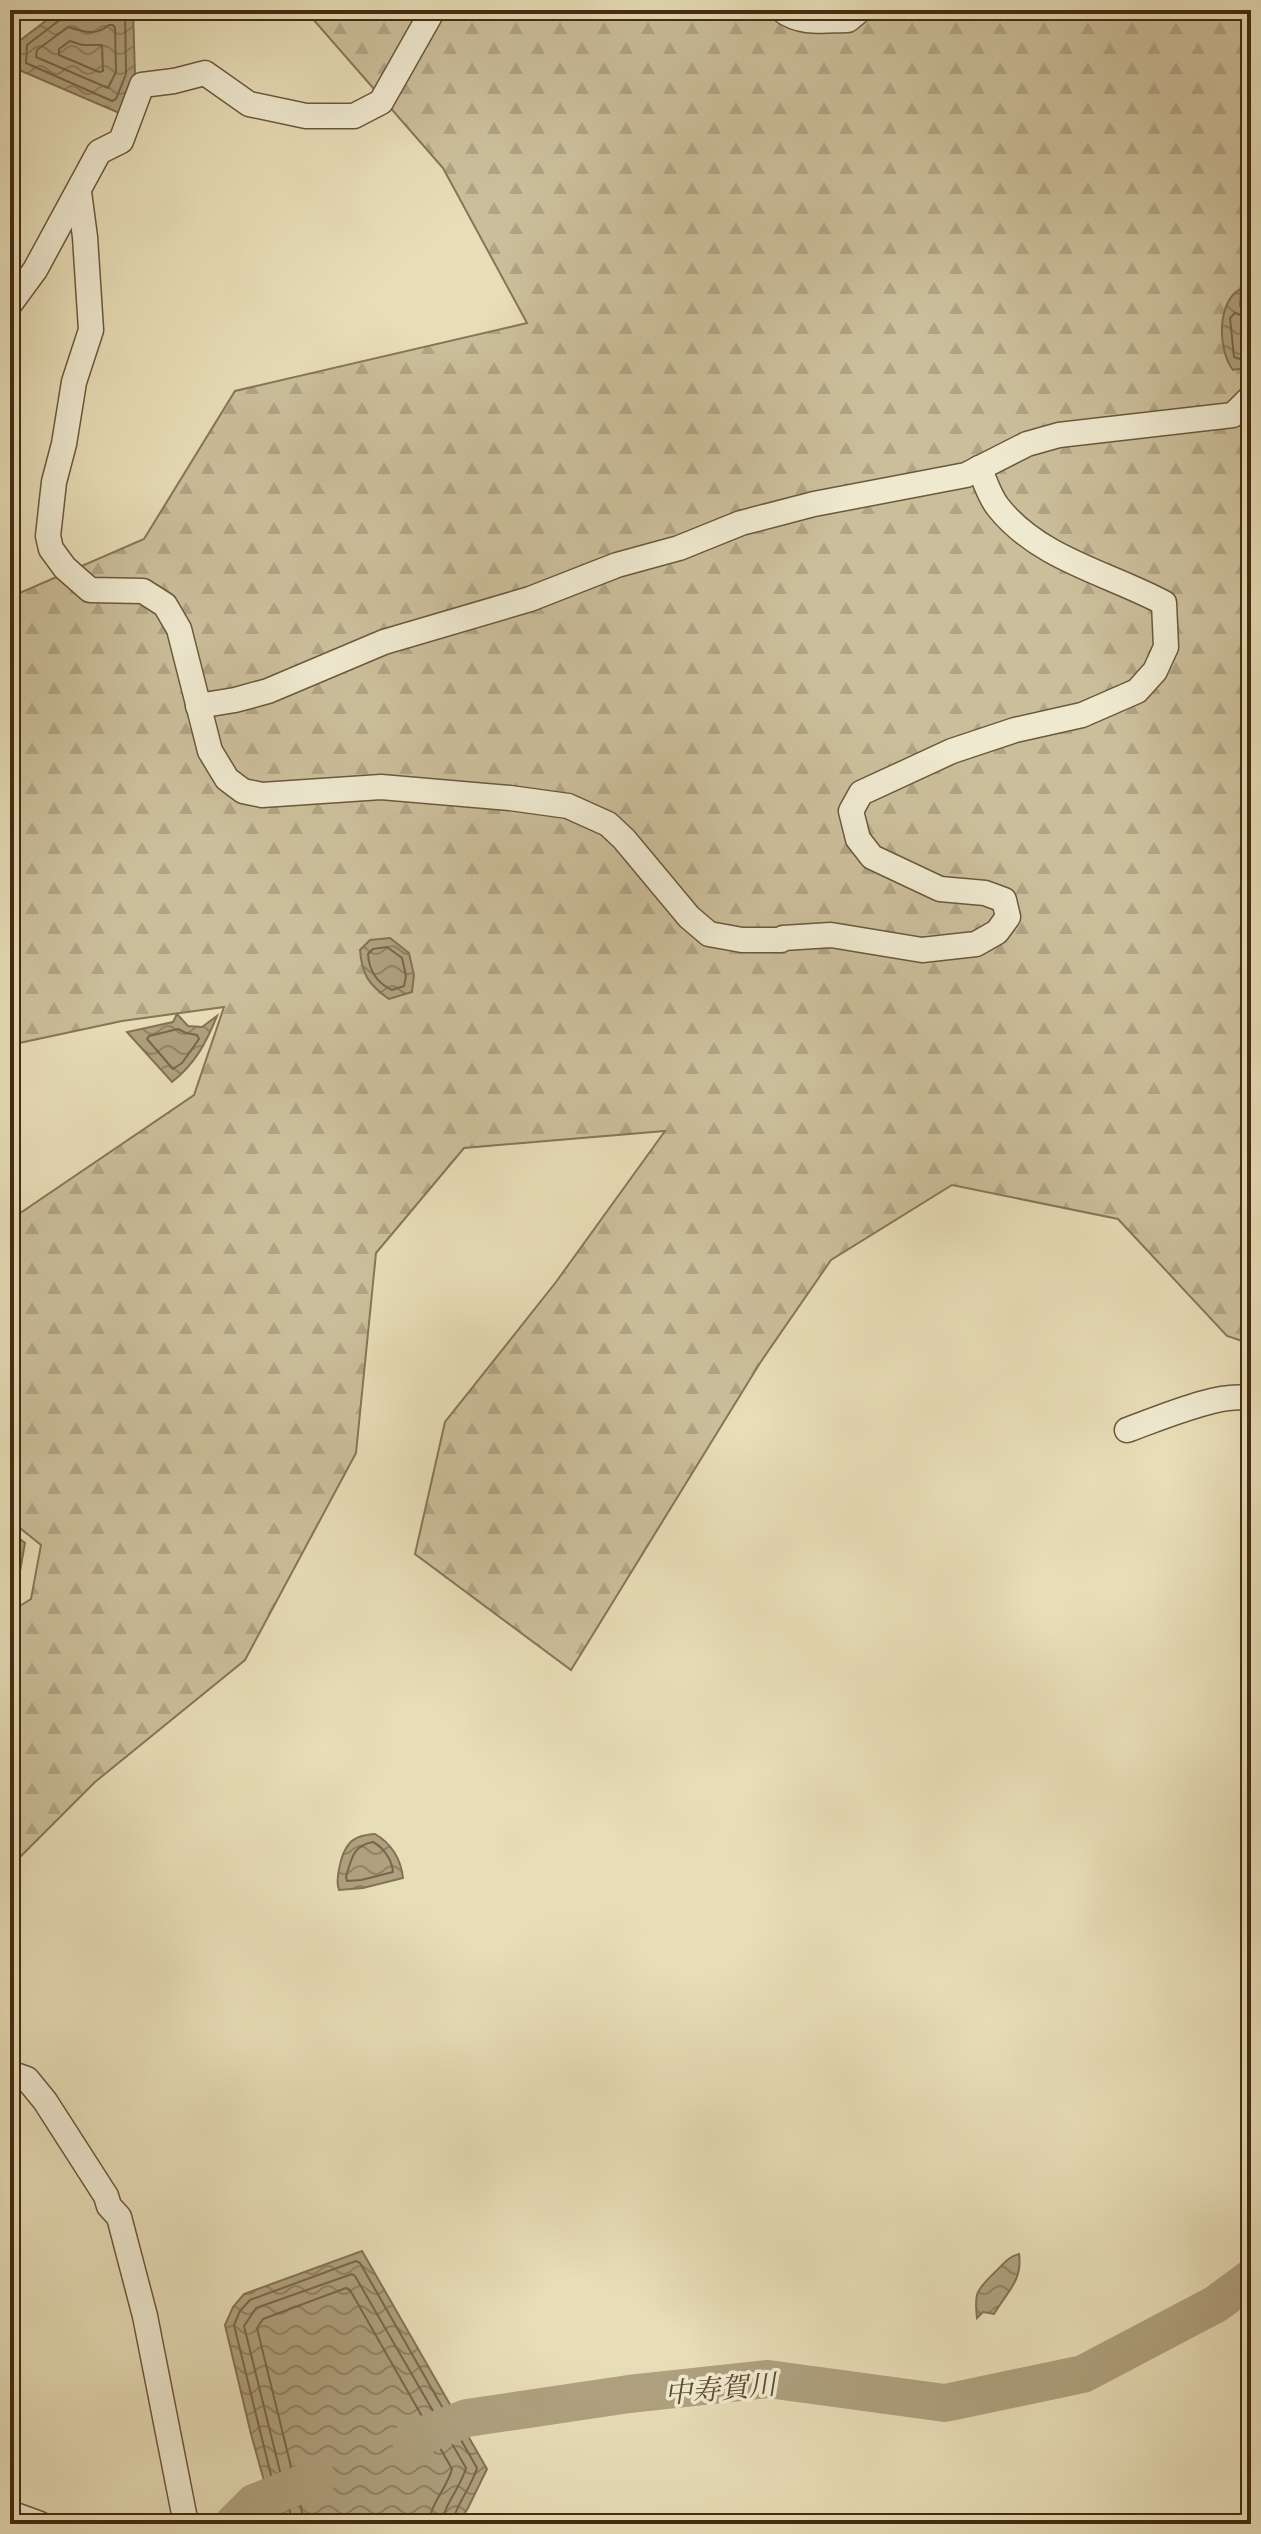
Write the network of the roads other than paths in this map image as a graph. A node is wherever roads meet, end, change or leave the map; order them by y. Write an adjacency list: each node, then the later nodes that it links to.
1 (433, 10): 4 (street)
2 (782, 10): 3 (street)
3 (860, 10)
4 (79, 192): 5 (street); 8 (street)
5 (10, 304)
6 (1251, 397): 7 (street)
7 (979, 468): 8 (street); 8 (street)
8 (198, 706)
9 (1251, 1400): 10 (street)
10 (1127, 1430)
11 (10, 2073): 14 (street)
12 (10, 2513): 13 (street)
13 (40, 2524)
14 (186, 2524)

